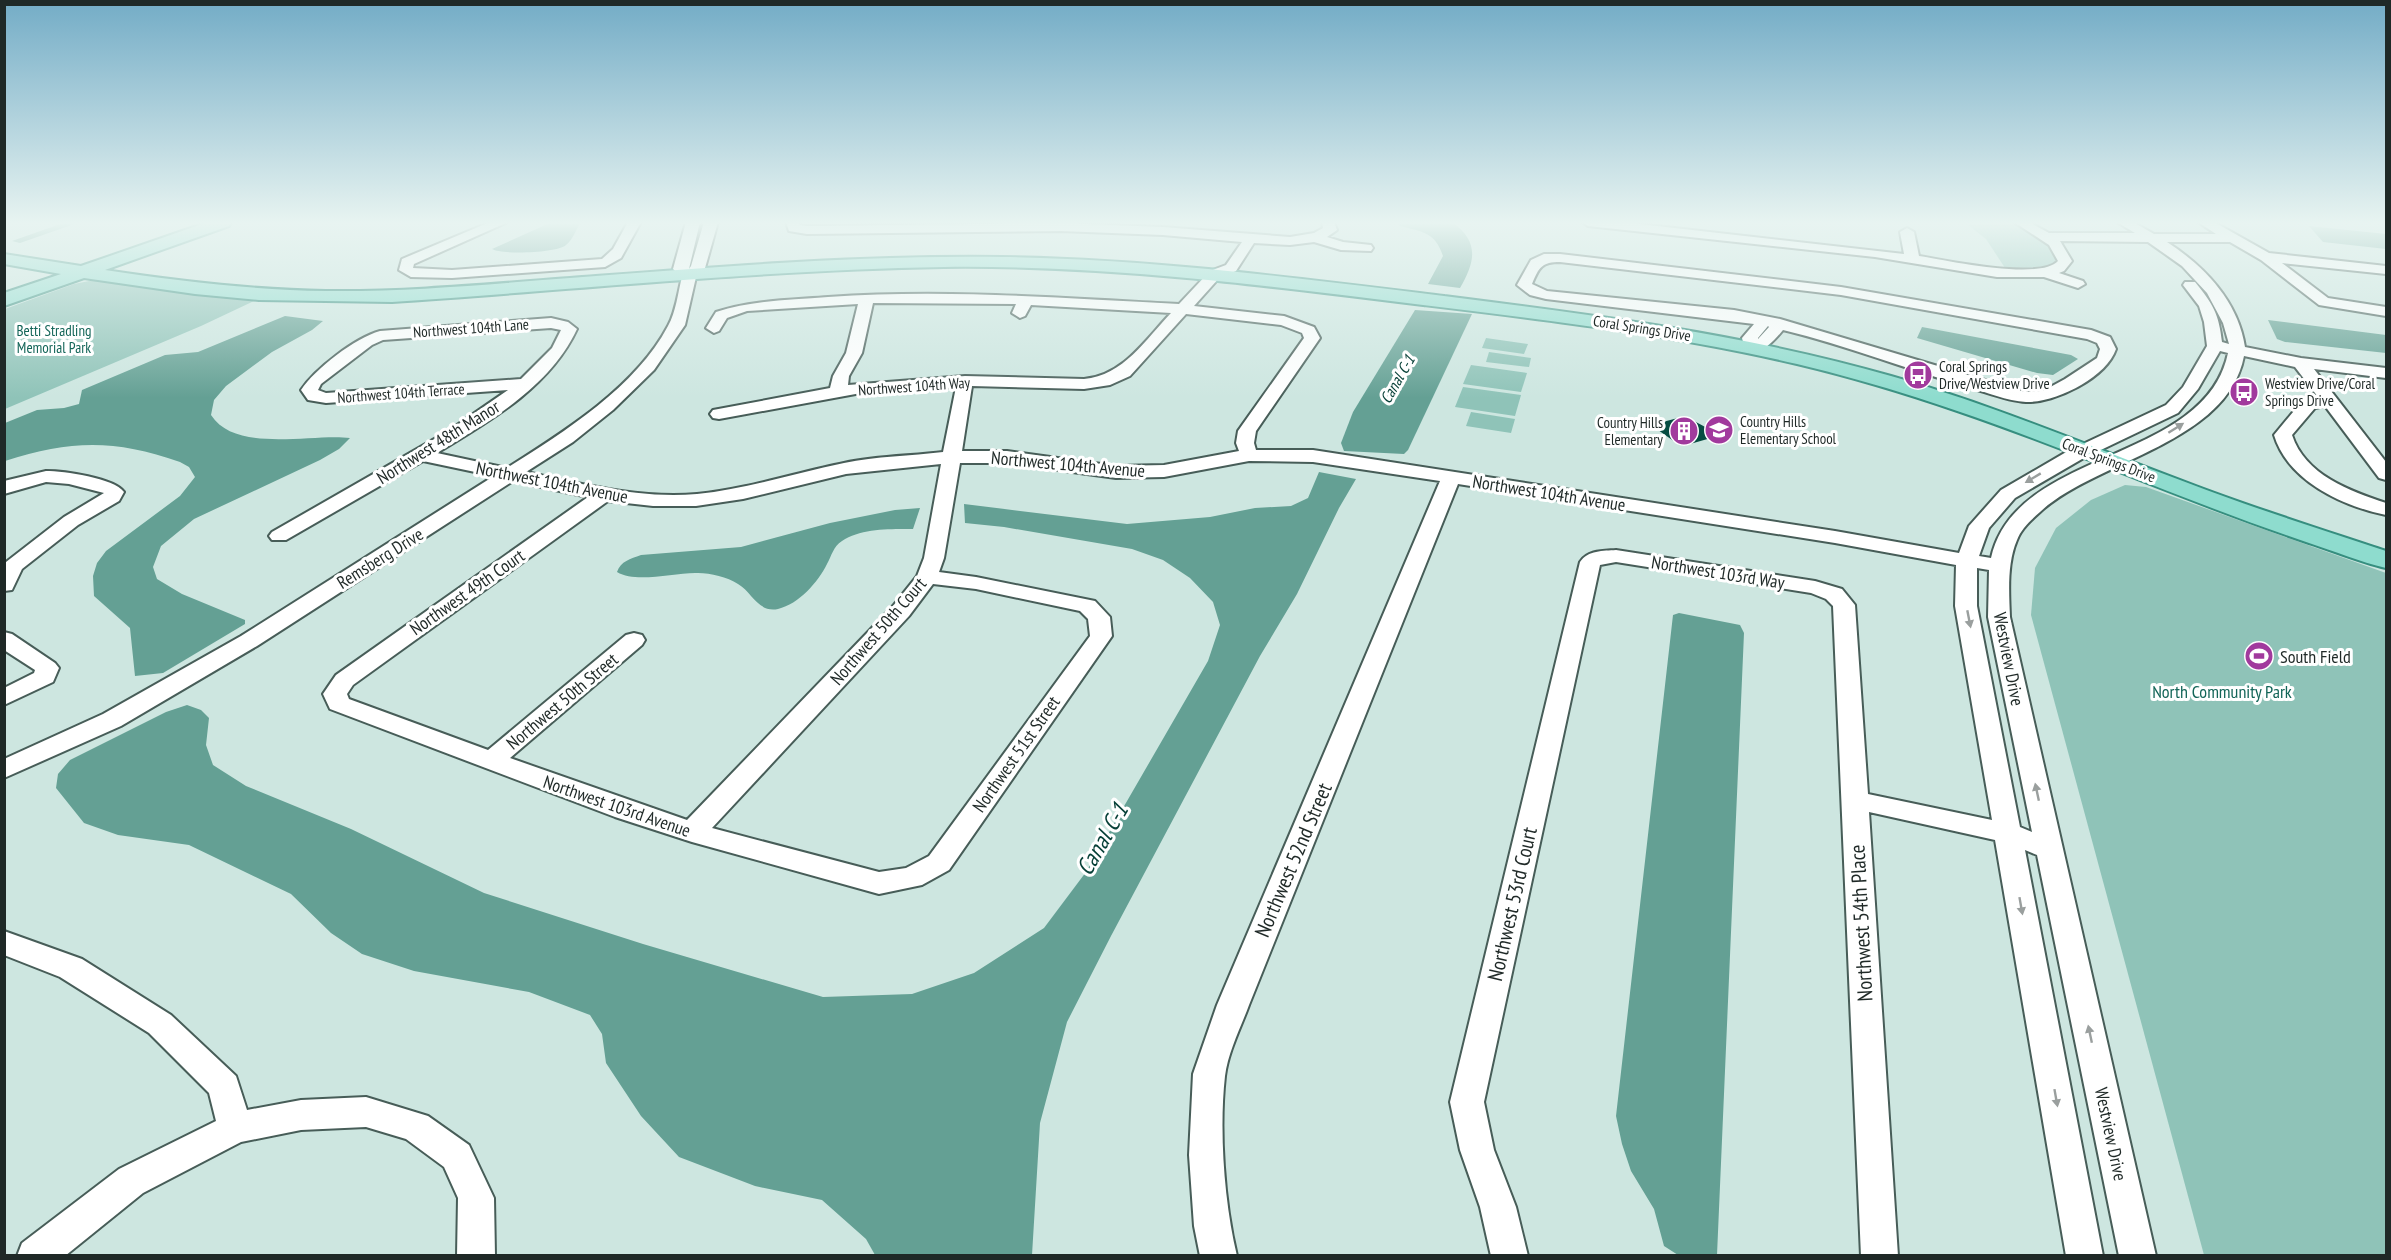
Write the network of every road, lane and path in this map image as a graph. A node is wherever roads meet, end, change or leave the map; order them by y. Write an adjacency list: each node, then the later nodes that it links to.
1 (41, 281): 16 (main road)
2 (52, 281): 19 (main road)
3 (174, 281): 17 (main road, Coral Springs Drive)
4 (228, 281): 17 (main road, Coral Springs Drive)
5 (573, 281): 17 (main road, Coral Springs Drive)
6 (687, 281): 41 (street, Remsberg Drive)
7 (1207, 281): 20 (street)
8 (1333, 281): 25 (main road, Coral Springs Drive)
9 (1526, 281): 22 (street)
10 (1747, 281): 22 (street)
11 (2068, 281): 15 (street)
12 (2186, 281): 26 (street)
13 (2203, 281): 27 (street)
14 (2297, 281): 21 (street)
15 (2078, 284)
16 (4, 292)
17 (303, 292)
18 (867, 299): 20 (street); 24 (street); 32 (street)
19 (4, 300)
20 (1184, 309): 30 (street, Northwest 104th Way); 38 (street)
21 (2386, 310)
22 (1772, 322): 25 (street)
23 (563, 325): 31 (street, Northwest 48th Manor); 33 (street, Northwest 104th Lane)
24 (714, 328)
25 (1755, 342): 36 (main road, Coral Springs Drive)
26 (2215, 346): 27 (street); 36 (street, Westview Drive)
27 (2237, 350): 28 (street); 36 (street, Westview Drive, one-way to 27)
28 (2301, 363): 29 (street); 34 (street)
29 (2386, 373)
30 (965, 381): 32 (street, Northwest 104th Way); 39 (street, Northwest 50th Court)
31 (524, 384): 33 (street, Northwest 104th Terrace); 37 (street, Northwest 48th Manor)
32 (838, 392): 35 (street, Northwest 104th Way)
33 (314, 396)
34 (2330, 400): 40 (street); 45 (street)
35 (719, 414)
36 (2105, 453): 47 (main road, Coral Springs Drive); 49 (street, Westview Drive, one-way to 49); 50 (main road, Coral Springs Drive); 51 (street, Westview Drive)
37 (422, 455): 41 (street, Northwest 104th Avenue); 46 (street, Northwest 48th Manor)
38 (1249, 455): 39 (street, Northwest 104th Avenue); 42 (street, Northwest 104th Avenue)
39 (952, 458): 44 (street, Northwest 104th Avenue); 53 (street, Northwest 50th Court)
40 (2384, 468)
41 (510, 475): 44 (street, Northwest 104th Avenue); 60 (street, Remsberg Drive)
42 (1451, 478): 49 (street, Northwest 104th Avenue); 70 (street, Northwest 52nd Street)
43 (4, 488): 52 (street)
44 (604, 495): 57 (street, Northwest 49th Court)
45 (2386, 509)
46 (279, 536)
47 (2386, 548)
48 (1600, 557): 54 (street, Northwest 103rd Way); 71 (street, Northwest 53rd Court)
49 (1967, 560): 51 (street, Northwest 104th Avenue); 63 (street, Westview Drive, one-way to 63)
50 (2386, 560)
51 (2000, 566): 64 (street, Westview Drive, one-way to 51)
52 (7, 573)
53 (927, 577): 62 (street, Northwest 50th Court); 65 (street, Northwest 51st Street)
54 (1834, 594): 61 (street, Northwest 54th Place)
55 (4, 639): 58 (street)
56 (634, 640): 59 (street, Northwest 50th Street)
57 (334, 694): 59 (street, Northwest 103rd Avenue)
58 (4, 698)
59 (491, 761): 62 (street, Northwest 103rd Avenue)
60 (4, 769)
61 (1854, 807): 63 (street); 72 (street, Northwest 54th Place)
62 (692, 832): 65 (street, Northwest 103rd Avenue)
63 (2009, 841): 64 (street); 73 (street, Westview Drive, one-way to 73)
64 (2049, 849): 74 (street, Westview Drive, one-way to 64)
65 (912, 878)
66 (4, 942): 67 (street)
67 (236, 1128): 68 (street); 69 (street)
68 (35, 1256)
69 (476, 1256)
70 (1219, 1256)
71 (1510, 1256)
72 (1880, 1256)
73 (2085, 1256)
74 (2138, 1256)

